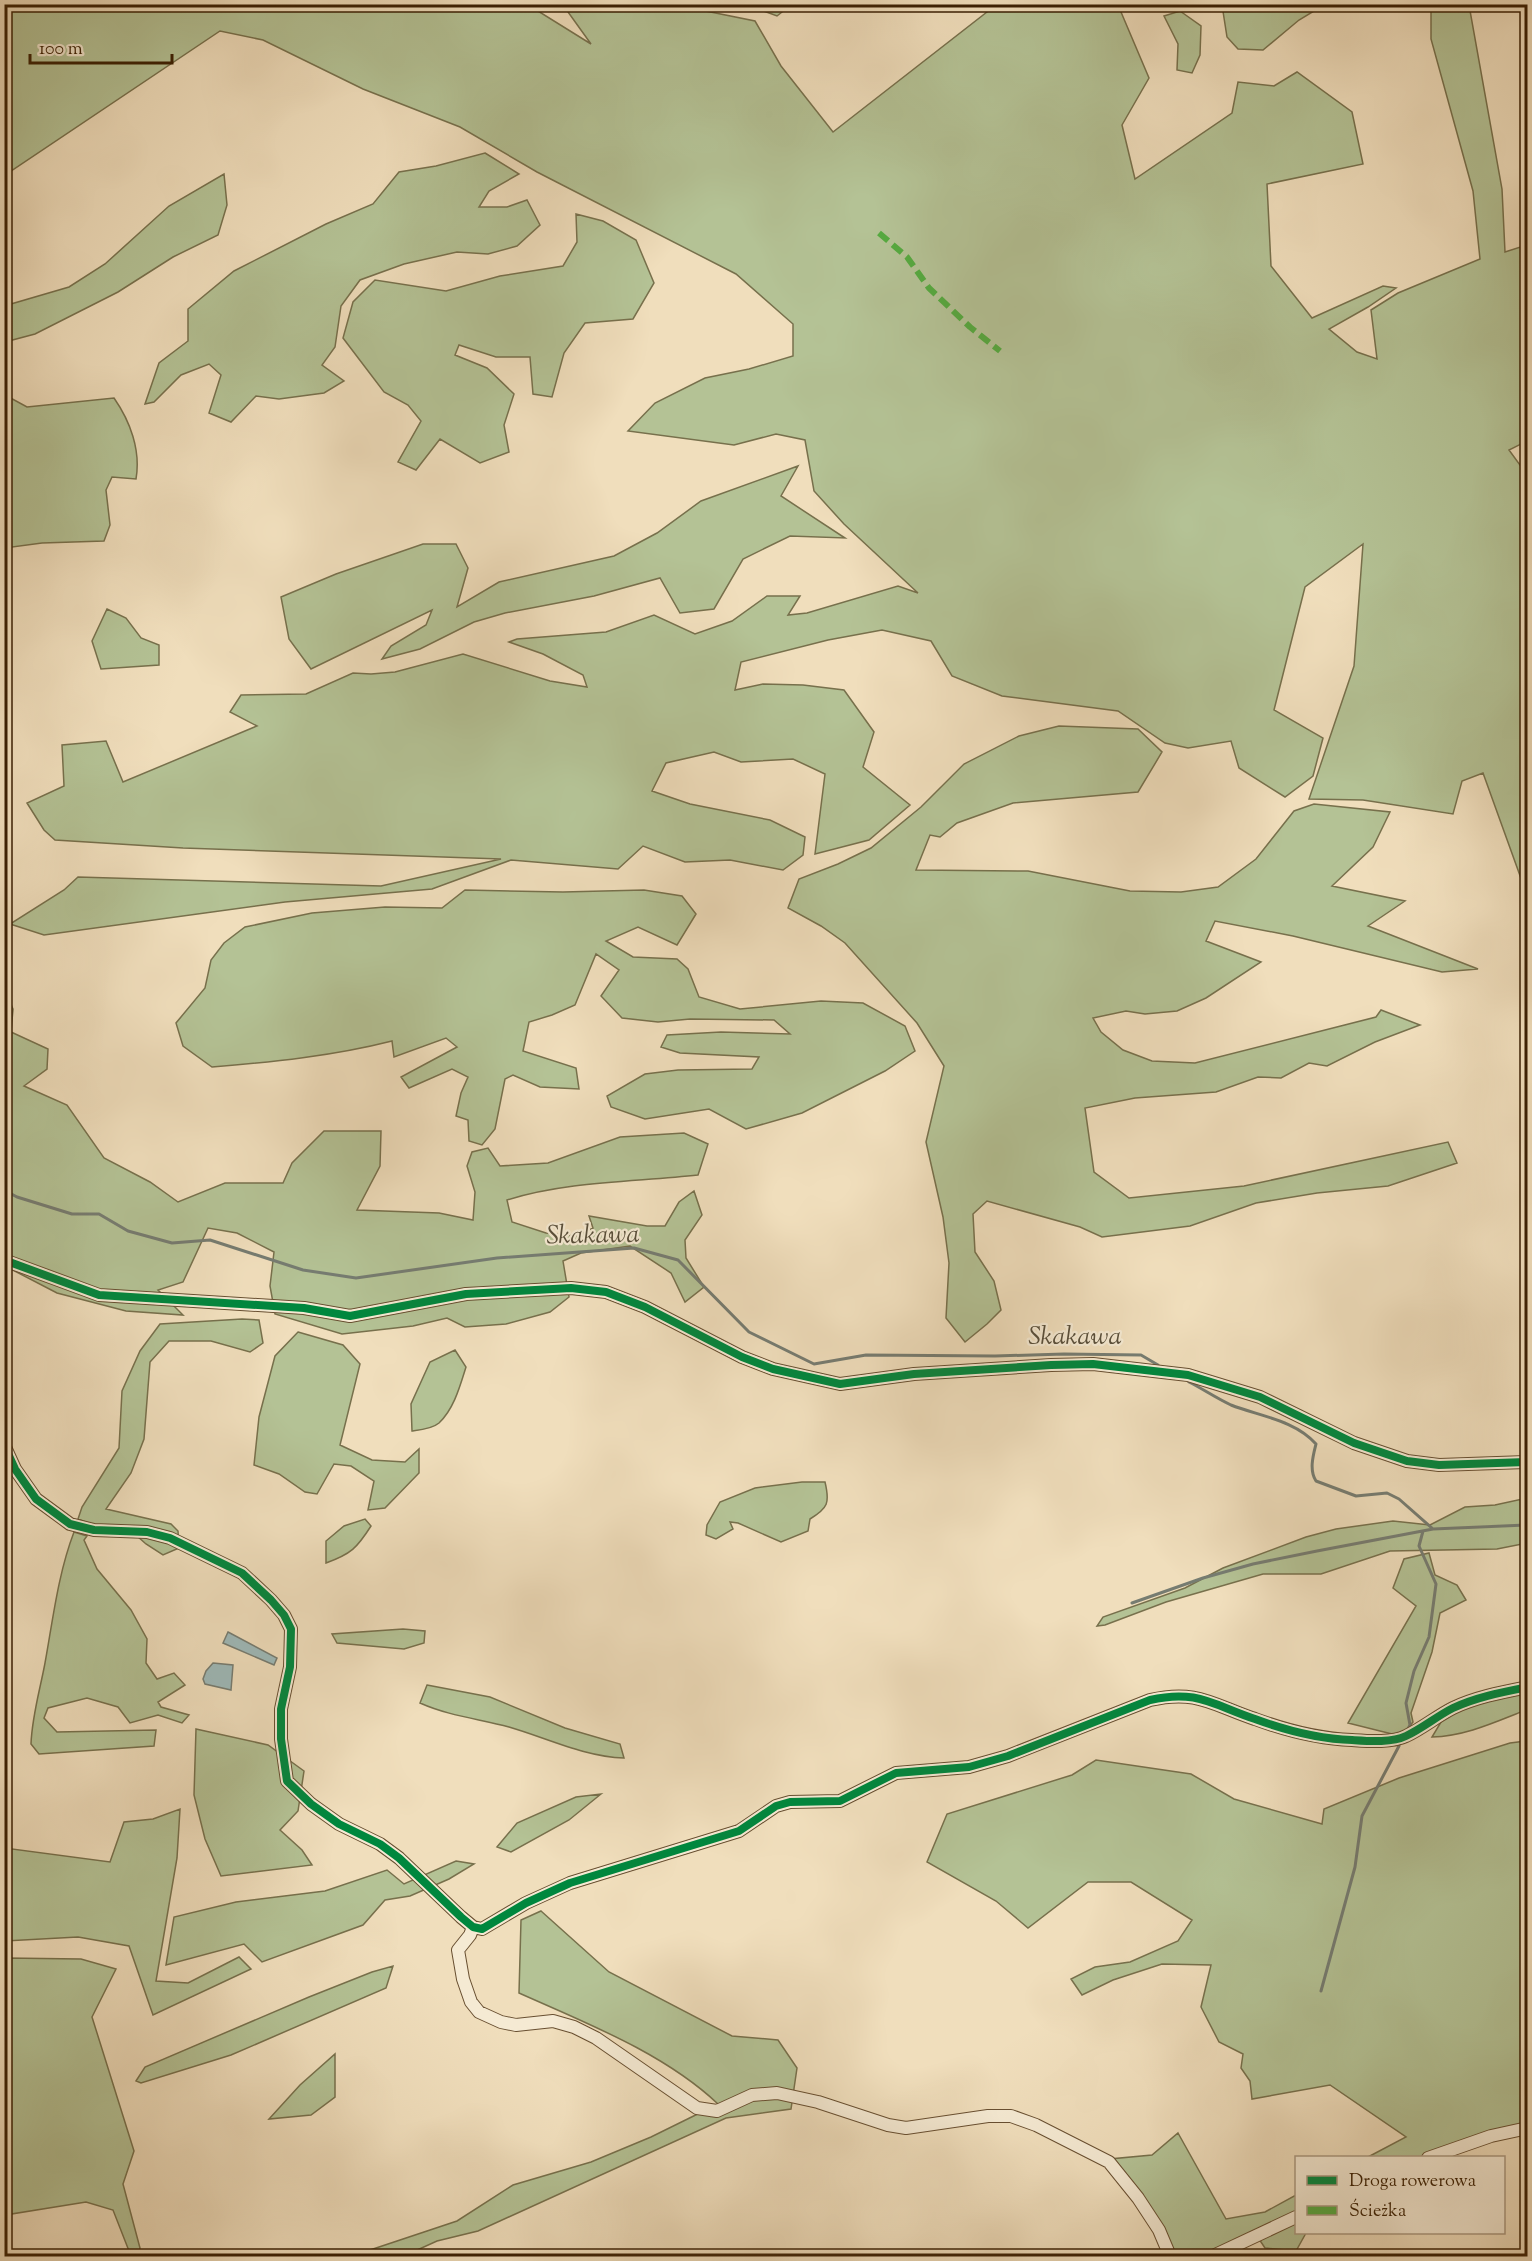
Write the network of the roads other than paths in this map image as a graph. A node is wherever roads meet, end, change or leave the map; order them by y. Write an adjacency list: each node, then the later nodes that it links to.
1 (4, 1260): 3 (street)
2 (4, 1445): 5 (street)
3 (1527, 1462)
4 (1527, 1687): 5 (street)
5 (473, 1927): 9 (street)
6 (1527, 2128): 7 (street)
7 (1431, 2156)
8 (1295, 2217): 10 (street)
9 (1170, 2256)
10 (1213, 2256)

